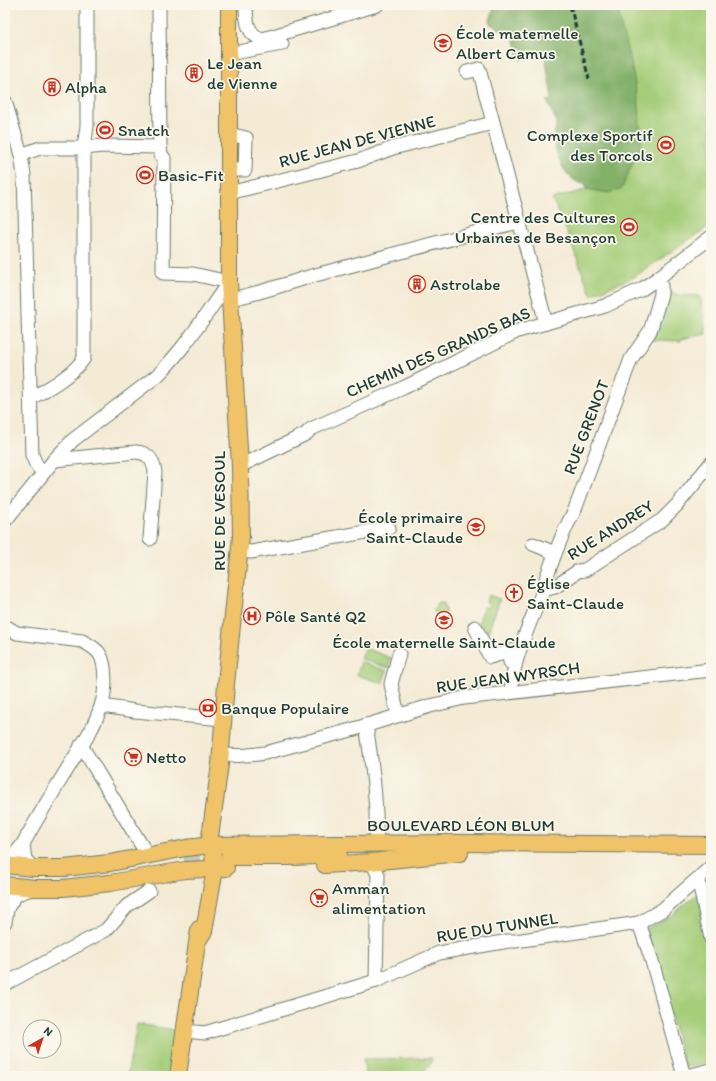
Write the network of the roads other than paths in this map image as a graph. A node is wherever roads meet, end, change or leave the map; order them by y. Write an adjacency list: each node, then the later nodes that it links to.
1 (87, 5): 12 (street)
2 (159, 5): 11 (street)
3 (229, 5): 7 (main road, RUE DE VESOUL)
4 (246, 5): 5 (street)
5 (377, 5)
6 (282, 44): 7 (street)
7 (228, 54): 14 (main road, RUE DE VESOUL)
8 (467, 72): 10 (street)
9 (5, 100): 13 (street)
10 (493, 123): 14 (street, RUE JEAN DE VIENNE); 15 (street)
11 (160, 147): 12 (street); 18 (street)
12 (84, 148): 13 (street); 21 (street)
13 (21, 155): 21 (street)
14 (229, 193): 18 (main road, RUE DE VESOUL)
15 (519, 222): 19 (street); 20 (street)
16 (711, 237): 17 (street, CHEMIN DES GRANDS BAS)
17 (658, 278): 20 (street, CHEMIN DES GRANDS BAS); 31 (street, RUE GRENOT)
18 (229, 282): 19 (main road, RUE DE VESOUL)
19 (223, 299): 22 (street); 24 (main road, RUE DE VESOUL)
20 (546, 323): 24 (street, CHEMIN DES GRANDS BAS)
21 (31, 398): 25 (street)
22 (54, 460): 25 (street); 28 (street)
23 (711, 463): 32 (street, RUE ANDREY)
24 (240, 466): 30 (main road, RUE DE VESOUL)
25 (43, 473): 26 (street)
26 (5, 521)
27 (389, 528): 30 (street)
28 (150, 539)
29 (533, 544): 31 (street)
30 (241, 551): 41 (main road, RUE DE VESOUL)
31 (555, 552): 32 (street, RUE GRENOT)
32 (543, 590): 38 (street)
33 (5, 626): 39 (street)
34 (475, 627): 37 (street)
35 (399, 654): 40 (street)
36 (711, 670): 38 (street, RUE JEAN WYRSCH)
37 (506, 675)
38 (511, 692): 40 (street, RUE JEAN WYRSCH)
39 (102, 706): 41 (street); 43 (street)
40 (398, 715): 42 (street, RUE JEAN WYRSCH)
41 (223, 719): 44 (main road, RUE DE VESOUL)
42 (366, 725): 44 (street, RUE JEAN WYRSCH); 46 (street)
43 (81, 745): 45 (street); 52 (street)
44 (221, 759): 48 (main road, RUE DE VESOUL); 49 (main road, RUE DE VESOUL)
45 (23, 844): 57 (street); 59 (street)
46 (376, 844): 48 (main road, BOULEVARD LÉON BLUM); 50 (main road, BOULEVARD LÉON BLUM)
47 (711, 844): 50 (main road, BOULEVARD LÉON BLUM)
48 (212, 845): 49 (main road, BOULEVARD LÉON BLUM); 58 (main road, RUE DE VESOUL)
49 (196, 847): 52 (main road, BOULEVARD LÉON BLUM); 58 (main road, RUE DE VESOUL)
50 (459, 848): 51 (main road, BOULEVARD LÉON BLUM); 54 (main road, BOULEVARD LÉON BLUM); 55 (main road)
51 (711, 854)
52 (147, 856): 57 (main road, BOULEVARD LÉON BLUM)
53 (184, 858): 59 (main road)
54 (229, 858)
55 (370, 862): 58 (main road); 66 (street)
56 (711, 867): 60 (street, RUE DU TUNNEL)
57 (33, 868): 59 (main road, BOULEVARD LÉON BLUM)
58 (207, 872): 61 (main road); 68 (main road, RUE DE VESOUL)
59 (6, 873): 61 (main road)
60 (696, 881): 64 (street, RUE DU TUNNEL); 65 (street)
61 (35, 888): 63 (street)
62 (150, 891): 67 (street)
63 (6, 910)
64 (640, 923): 66 (street, RUE DU TUNNEL); 71 (street)
65 (711, 939)
66 (376, 980): 68 (street, RUE DU TUNNEL)
67 (5, 984)
68 (185, 1031): 70 (main road, RUE DE VESOUL)
69 (711, 1070): 71 (street)
70 (178, 1076)
71 (685, 1076)

